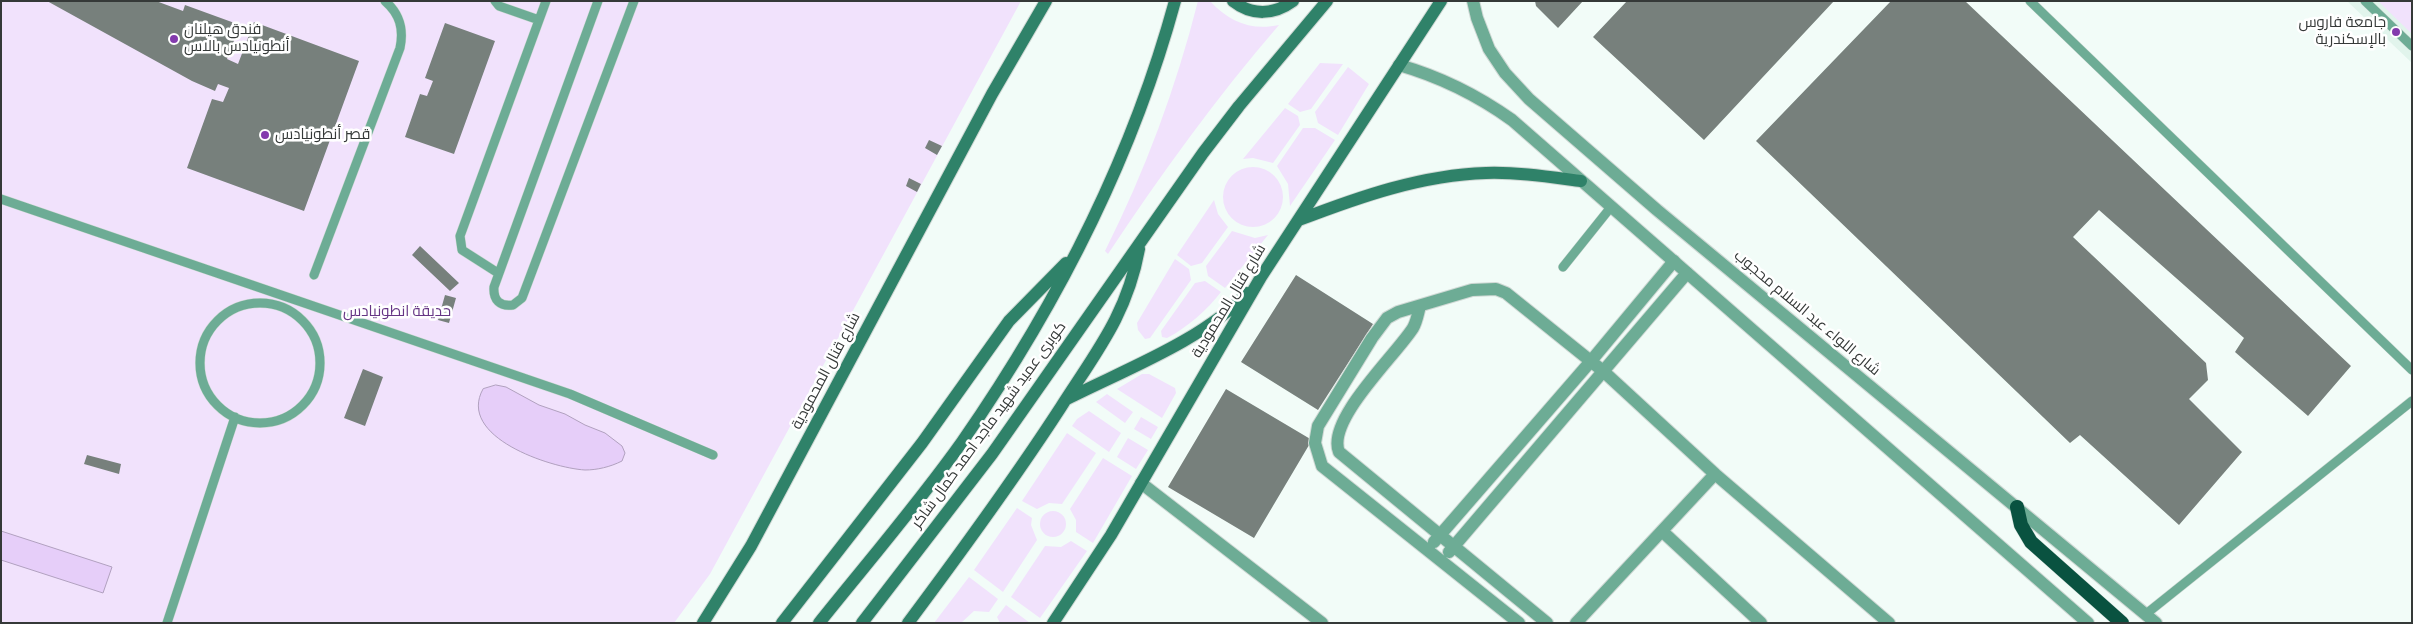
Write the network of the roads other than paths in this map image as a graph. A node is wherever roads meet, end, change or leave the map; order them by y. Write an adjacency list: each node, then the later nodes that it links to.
1 (385, 1): 28 (lane)
2 (495, 1): 15 (lane)
3 (546, 1): 15 (lane)
4 (598, 1): 26 (lane)
5 (634, 1): 26 (lane)
6 (1046, 1): 52 (main road, شارع قنال المحمودية)
7 (1175, 1): 23 (main road)
8 (1233, 1): 9 (main road)
9 (1293, 1)
10 (1327, 1): 22 (main road, كوبرى عميد شهيد ماجد احمد كمال شاكر)
11 (1441, 1): 17 (main road, شارع قنال المحمودية)
12 (1473, 1): 44 (street, شارع اللواء عبد السلام محجوب)
13 (2030, 1): 34 (lane)
14 (2365, 1): 16 (lane)
15 (539, 20): 26 (lane)
16 (2412, 46)
17 (1399, 65): 18 (street); 21 (main road, شارع قنال المحمودية)
18 (1581, 181): 20 (street); 21 (main road)
19 (1, 199): 30 (lane)
20 (1611, 207): 24 (street); 25 (lane)
21 (1298, 220): 29 (main road, شارع قنال المحمودية)
22 (1140, 244): 36 (main road); 55 (main road, كوبرى عميد شهيد ماجد احمد كمال شاكر)
23 (1076, 255): 53 (main road); 54 (main road, كوبرى عميد شهيد ماجد احمد كمال شاكر)
24 (1674, 261): 27 (street); 33 (street)
25 (1564, 267)
26 (498, 273)
27 (1687, 273): 35 (street); 64 (street)
28 (314, 275)
29 (1261, 277): 36 (main road); 43 (main road, شارع قنال المحمودية)
30 (285, 298): 32 (lane); 40 (lane)
31 (1420, 306): 33 (street); 39 (street); 41 (street)
32 (281, 307): 38 (lane); 38 (lane)
33 (1591, 361): 35 (street); 46 (street)
34 (2412, 370)
35 (1603, 371): 42 (street); 47 (street)
36 (1065, 400): 56 (main road)
37 (2412, 400): 50 (lane)
38 (235, 417): 51 (lane)
39 (1338, 452): 41 (street); 46 (street)
40 (713, 455)
41 (1322, 466): 48 (street)
42 (1715, 474): 45 (street); 63 (street)
43 (1141, 483): 57 (main road, شارع قنال المحمودية); 58 (street)
44 (2017, 507): 50 (street, شارع اللواء عبد السلام محجوب); 65 (highway)
45 (1663, 532): 61 (street); 62 (street)
46 (1439, 536): 47 (street); 48 (street)
47 (1453, 547): 49 (street); 60 (street)
48 (1427, 550): 49 (street)
49 (1442, 560): 59 (street)
50 (2146, 614): 66 (street, شارع اللواء عبد السلام محجوب)
51 (167, 623)
52 (703, 623)
53 (782, 623)
54 (819, 623)
55 (862, 623)
56 (908, 623)
57 (1053, 623)
58 (1322, 623)
59 (1519, 623)
60 (1548, 623)
61 (1576, 623)
62 (1761, 623)
63 (1889, 623)
64 (2088, 623)
65 (2122, 623)
66 (2156, 623)

